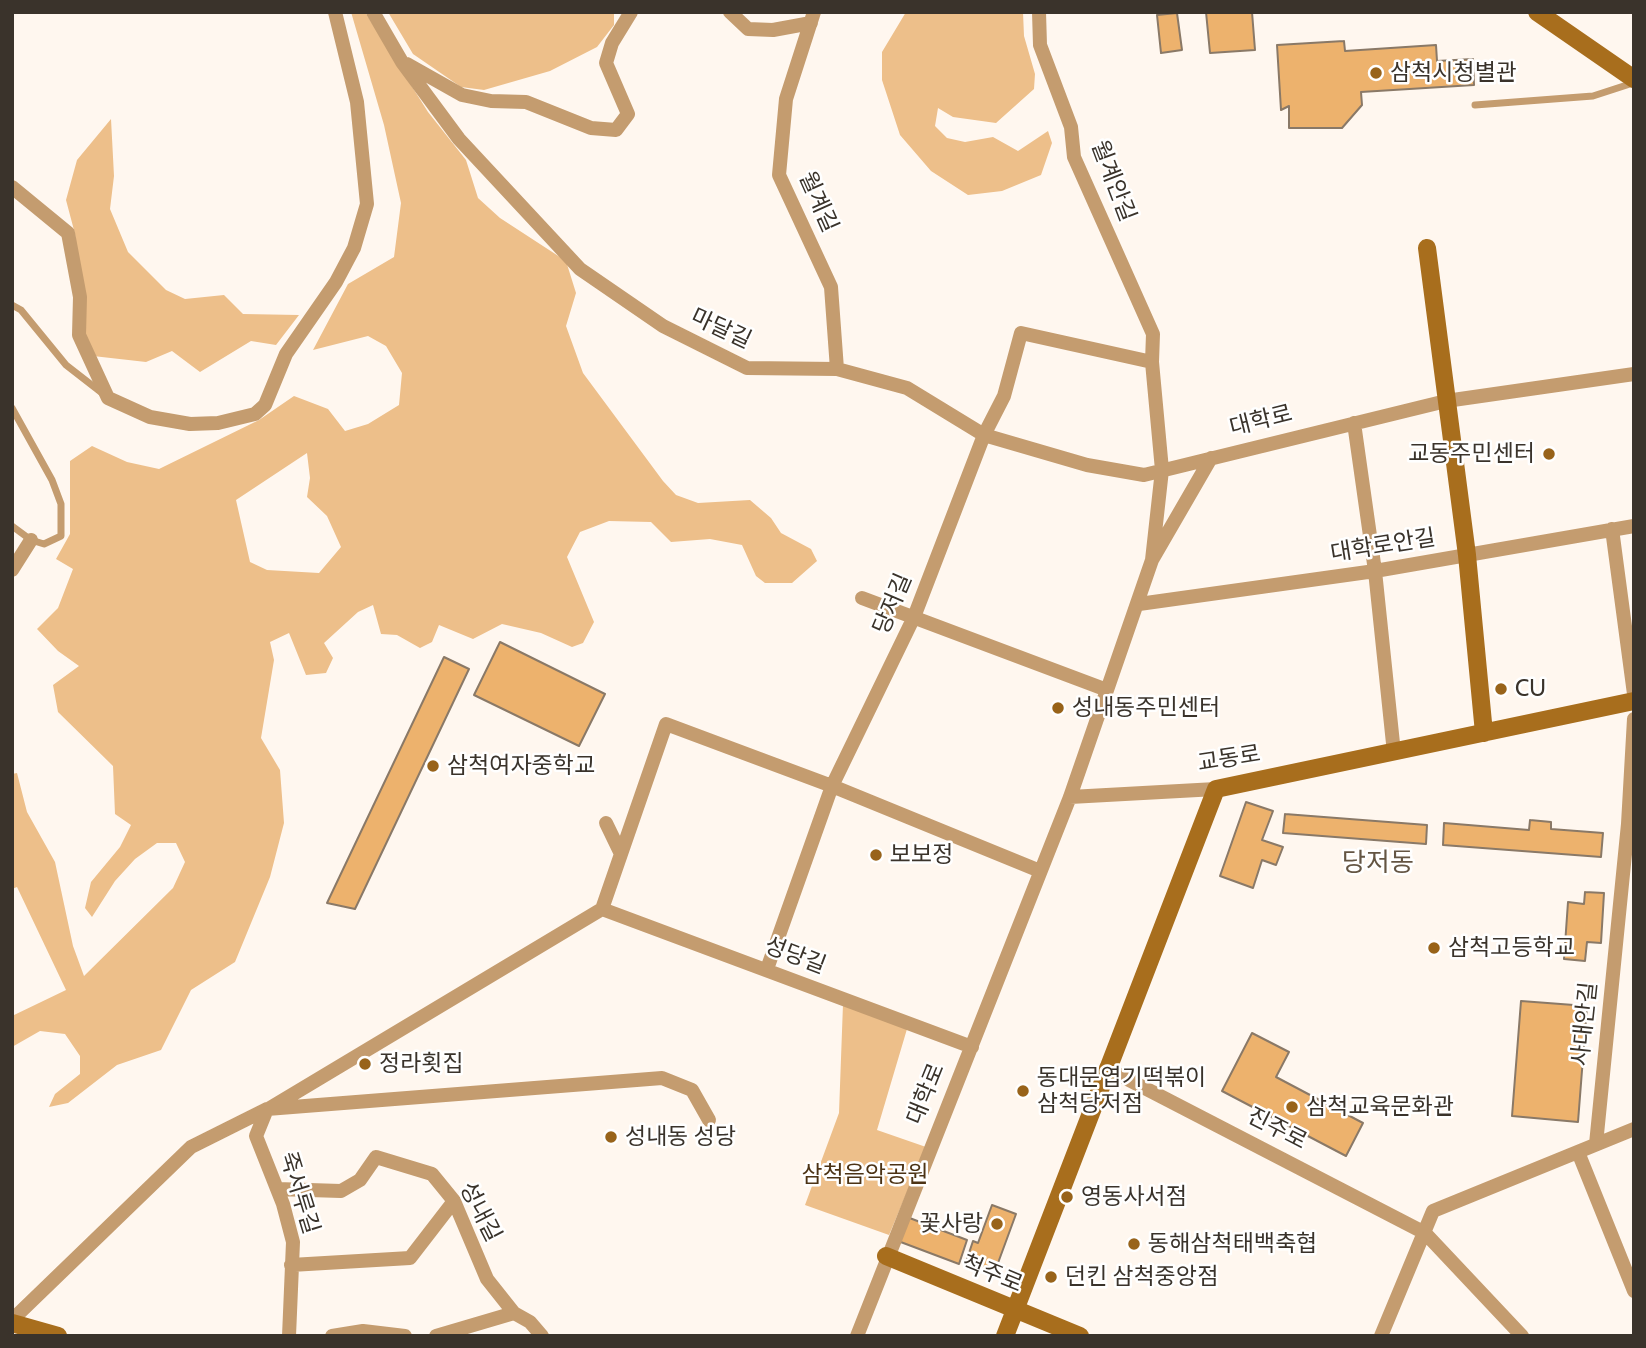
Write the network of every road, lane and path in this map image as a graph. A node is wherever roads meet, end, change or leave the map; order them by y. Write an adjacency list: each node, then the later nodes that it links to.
1 (335, 12): 17 (street)
2 (373, 12): 8 (street, 마달길)
3 (631, 12): 8 (street)
4 (730, 12): 7 (street)
5 (1039, 12): 14 (street, 월계안길)
6 (1537, 12): 9 (street)
7 (813, 18): 15 (street, 월계길)
8 (402, 62): 15 (street, 마달길)
9 (1634, 81): 10 (lane)
10 (1475, 105)
11 (12, 187): 17 (street)
12 (1427, 248): 18 (street)
13 (12, 305): 17 (lane)
14 (1152, 362): 21 (street); 23 (street, 월계안길)
15 (837, 369): 21 (street, 마달길)
16 (1634, 373): 18 (street, 대학로)
17 (108, 398)
18 (1446, 401): 20 (street, 대학로); 28 (street)
19 (12, 408): 27 (lane)
20 (1354, 423): 22 (street, 대학로); 31 (street)
21 (984, 435): 23 (street, 마달길); 34 (street, 당저길)
22 (1211, 458): 23 (street, 마달길); 29 (street, 대학로)
23 (1163, 470): 29 (street, 대학로)
24 (12, 526): 27 (lane)
25 (1634, 526): 26 (street, 대학로안길)
26 (1612, 530): 28 (street, 대학로안길); 36 (street)
27 (31, 541): 30 (street)
28 (1467, 555): 31 (street, 대학로안길); 39 (street)
29 (1153, 560): 33 (street, 대학로)
30 (12, 570)
31 (1375, 571): 33 (street, 대학로안길); 40 (street)
32 (862, 598): 34 (street)
33 (1139, 604): 35 (street, 대학로)
34 (914, 617): 35 (street); 41 (street, 당저길)
35 (1107, 690): 43 (street, 대학로)
36 (1634, 694)
37 (1634, 701): 39 (street, 교동로)
38 (1634, 719): 45 (street)
39 (1484, 733): 40 (street, 교동로)
40 (1394, 753): 42 (street, 교동로)
41 (831, 786): 46 (street); 47 (street); 49 (street, 당저길)
42 (1216, 789): 43 (street, 교동로); 51 (street)
43 (1070, 797): 47 (street, 대학로)
44 (606, 823): 46 (street)
45 (1631, 824): 55 (street, 사대안길)
46 (621, 854): 48 (street)
47 (1040, 871): 50 (street, 대학로)
48 (602, 909): 49 (street, 성당길); 52 (street)
49 (767, 969): 50 (street, 성당길)
50 (972, 1047): 60 (street, 대학로)
51 (1106, 1068): 59 (street, 진주로); 63 (street)
52 (267, 1109): 53 (street); 57 (street, 죽서루길); 65 (street)
53 (709, 1120)
54 (1634, 1129): 55 (street)
55 (1596, 1144): 56 (street)
56 (1578, 1152): 59 (street); 62 (street)
57 (277, 1189): 58 (street, 성내길); 61 (street, 죽서루길)
58 (454, 1200): 61 (street); 64 (street, 성내길)
59 (1425, 1233): 75 (street); 76 (street)
60 (887, 1256): 63 (street, 척주로); 72 (street, 대학로)
61 (291, 1265): 67 (street, 죽서루길)
62 (1634, 1291)
63 (1014, 1310): 73 (street); 74 (street, 척주로)
64 (514, 1313): 70 (street); 71 (street, 성내길)
65 (12, 1321): 66 (street)
66 (58, 1336)
67 (289, 1336)
68 (332, 1336): 69 (street)
69 (405, 1336)
70 (436, 1336)
71 (542, 1336)
72 (856, 1336)
73 (1004, 1336)
74 (1080, 1336)
75 (1381, 1336)
76 (1522, 1336)

